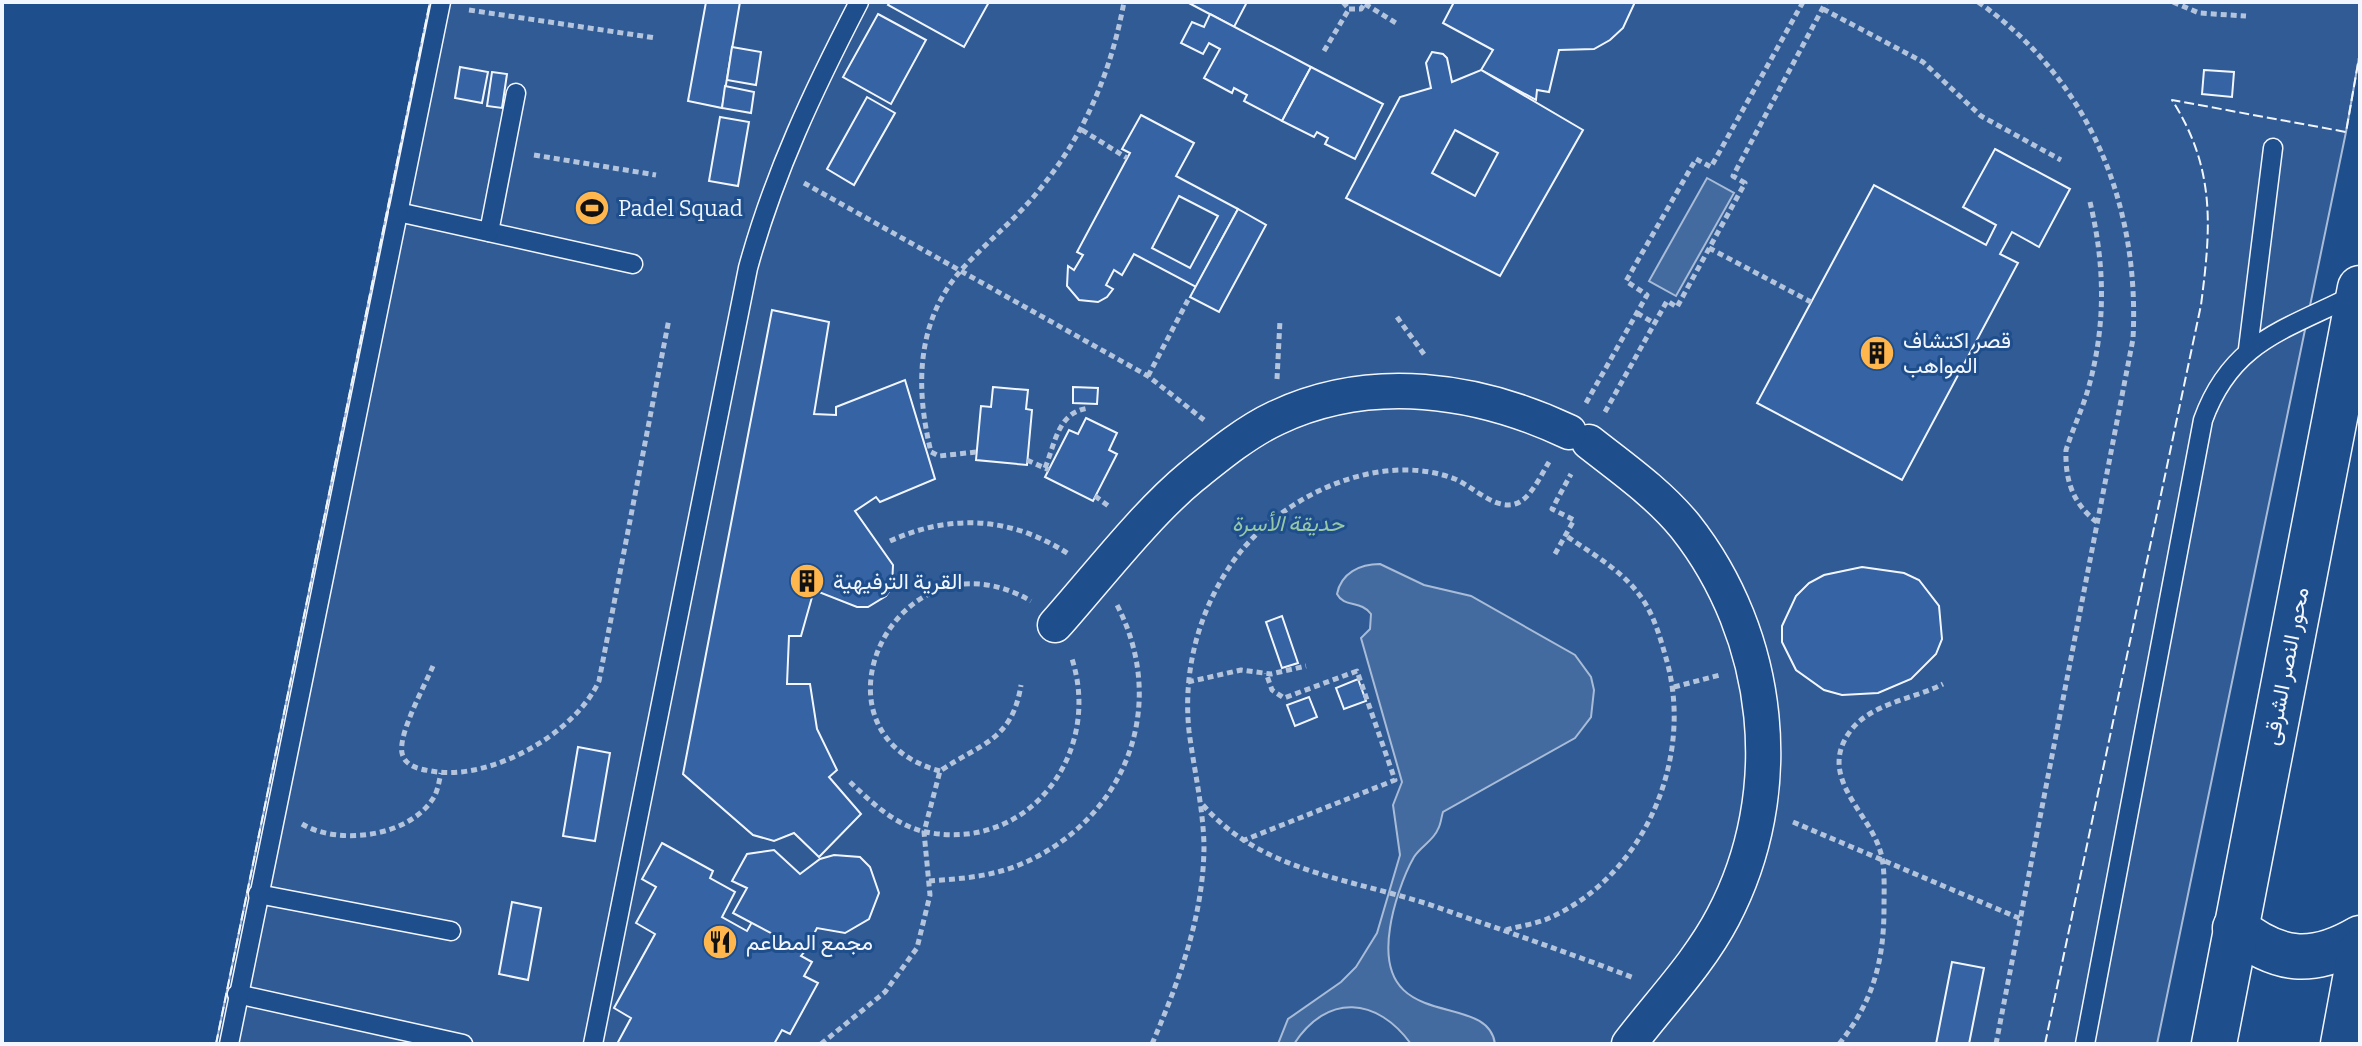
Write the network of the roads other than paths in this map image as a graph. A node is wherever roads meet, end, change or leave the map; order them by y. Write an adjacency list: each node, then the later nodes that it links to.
1 (859, 2): 19 (lane)
2 (441, 4): 5 (lane)
3 (516, 93): 6 (lane)
4 (2273, 148): 9 (lane)
5 (398, 212): 6 (lane); 11 (lane)
6 (489, 232): 7 (lane)
7 (633, 264)
8 (2359, 290): 9 (lane); 12 (main road, محور النصر الشرقى)
9 (2248, 349): 21 (lane)
10 (1055, 625): 20 (street)
11 (258, 894): 13 (lane); 16 (lane)
12 (2235, 928): 14 (main road); 22 (main road, محور النصر الشرقى)
13 (451, 931)
14 (2360, 938)
15 (2360, 952): 23 (main road)
16 (237, 994): 17 (lane); 18 (lane)
17 (229, 1044)
18 (463, 1044)
19 (593, 1044)
20 (1629, 1044)
21 (2085, 1044)
22 (2214, 1044)
23 (2343, 1044)

